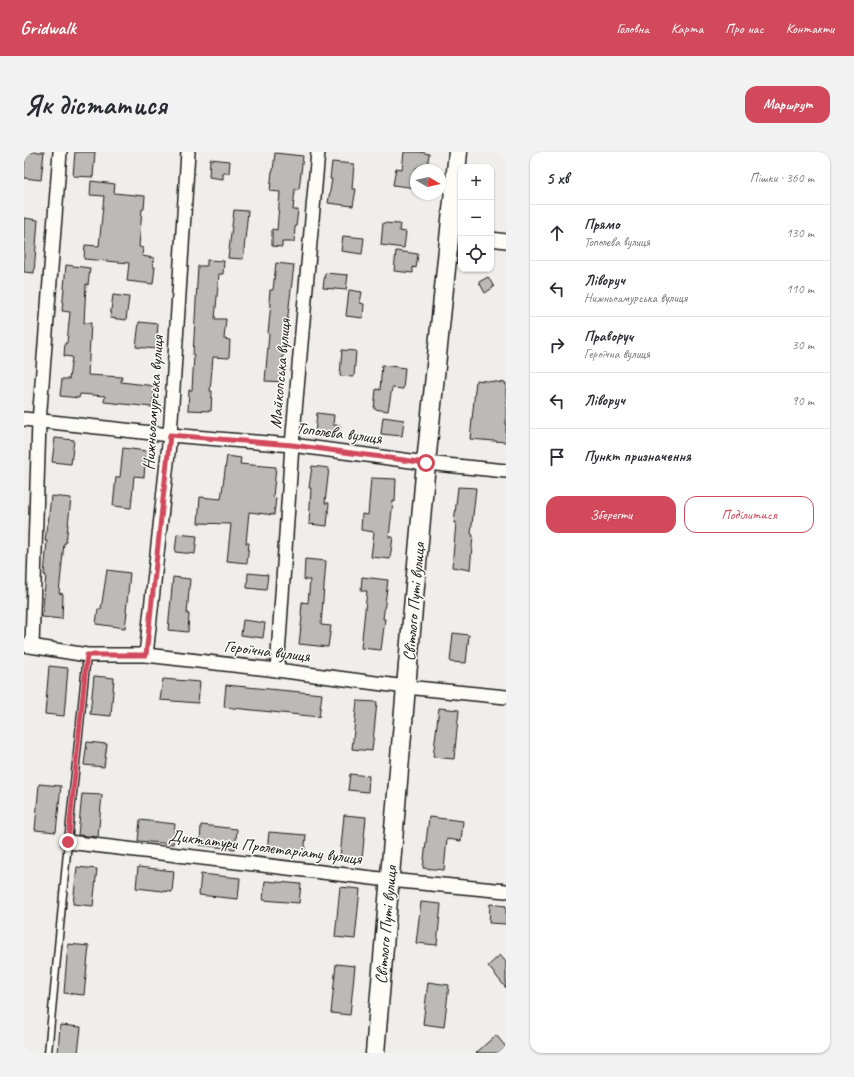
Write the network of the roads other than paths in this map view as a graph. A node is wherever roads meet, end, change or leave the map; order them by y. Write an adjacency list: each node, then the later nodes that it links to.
1 (60, 152): 9 (street)
2 (188, 152): 10 (street, Нижньоамурська вулиця)
3 (318, 152): 11 (street, Майкопська вулиця)
4 (458, 152): 5 (main road, Світлого Путі вулиця)
5 (455, 235): 12 (main road, Світлого Путі вулиця)
6 (494, 239): 7 (street)
7 (506, 241)
8 (24, 420): 9 (street, Тополєва вулиця)
9 (40, 422): 10 (street, Тополєва вулиця); 14 (street)
10 (170, 435): 11 (street, Тополєва вулиця); 16 (street, Нижньоамурська вулиця)
11 (292, 445): 12 (street, Тополєва вулиця); 17 (street, Майкопська вулиця)
12 (426, 463): 13 (street, Тополєва вулиця); 18 (main road, Світлого Путі вулиця)
13 (506, 471)
14 (28, 646): 15 (street, Героїчна вулиця)
15 (87, 655): 16 (street, Героїчна вулиця); 20 (lane)
16 (146, 655): 17 (street, Героїчна вулиця)
17 (277, 670): 18 (street, Героїчна вулиця)
18 (406, 688): 19 (street, Героїчна вулиця); 21 (main road, Світлого Путі вулиця)
19 (506, 697)
20 (68, 842): 21 (street, Диктатури Пролетаріату вулиця); 23 (lane)
21 (389, 880): 22 (street, Диктатури Пролетаріату вулиця); 24 (main road, Світлого Путі вулиця)
22 (506, 891)
23 (48, 1053)
24 (375, 1053)

